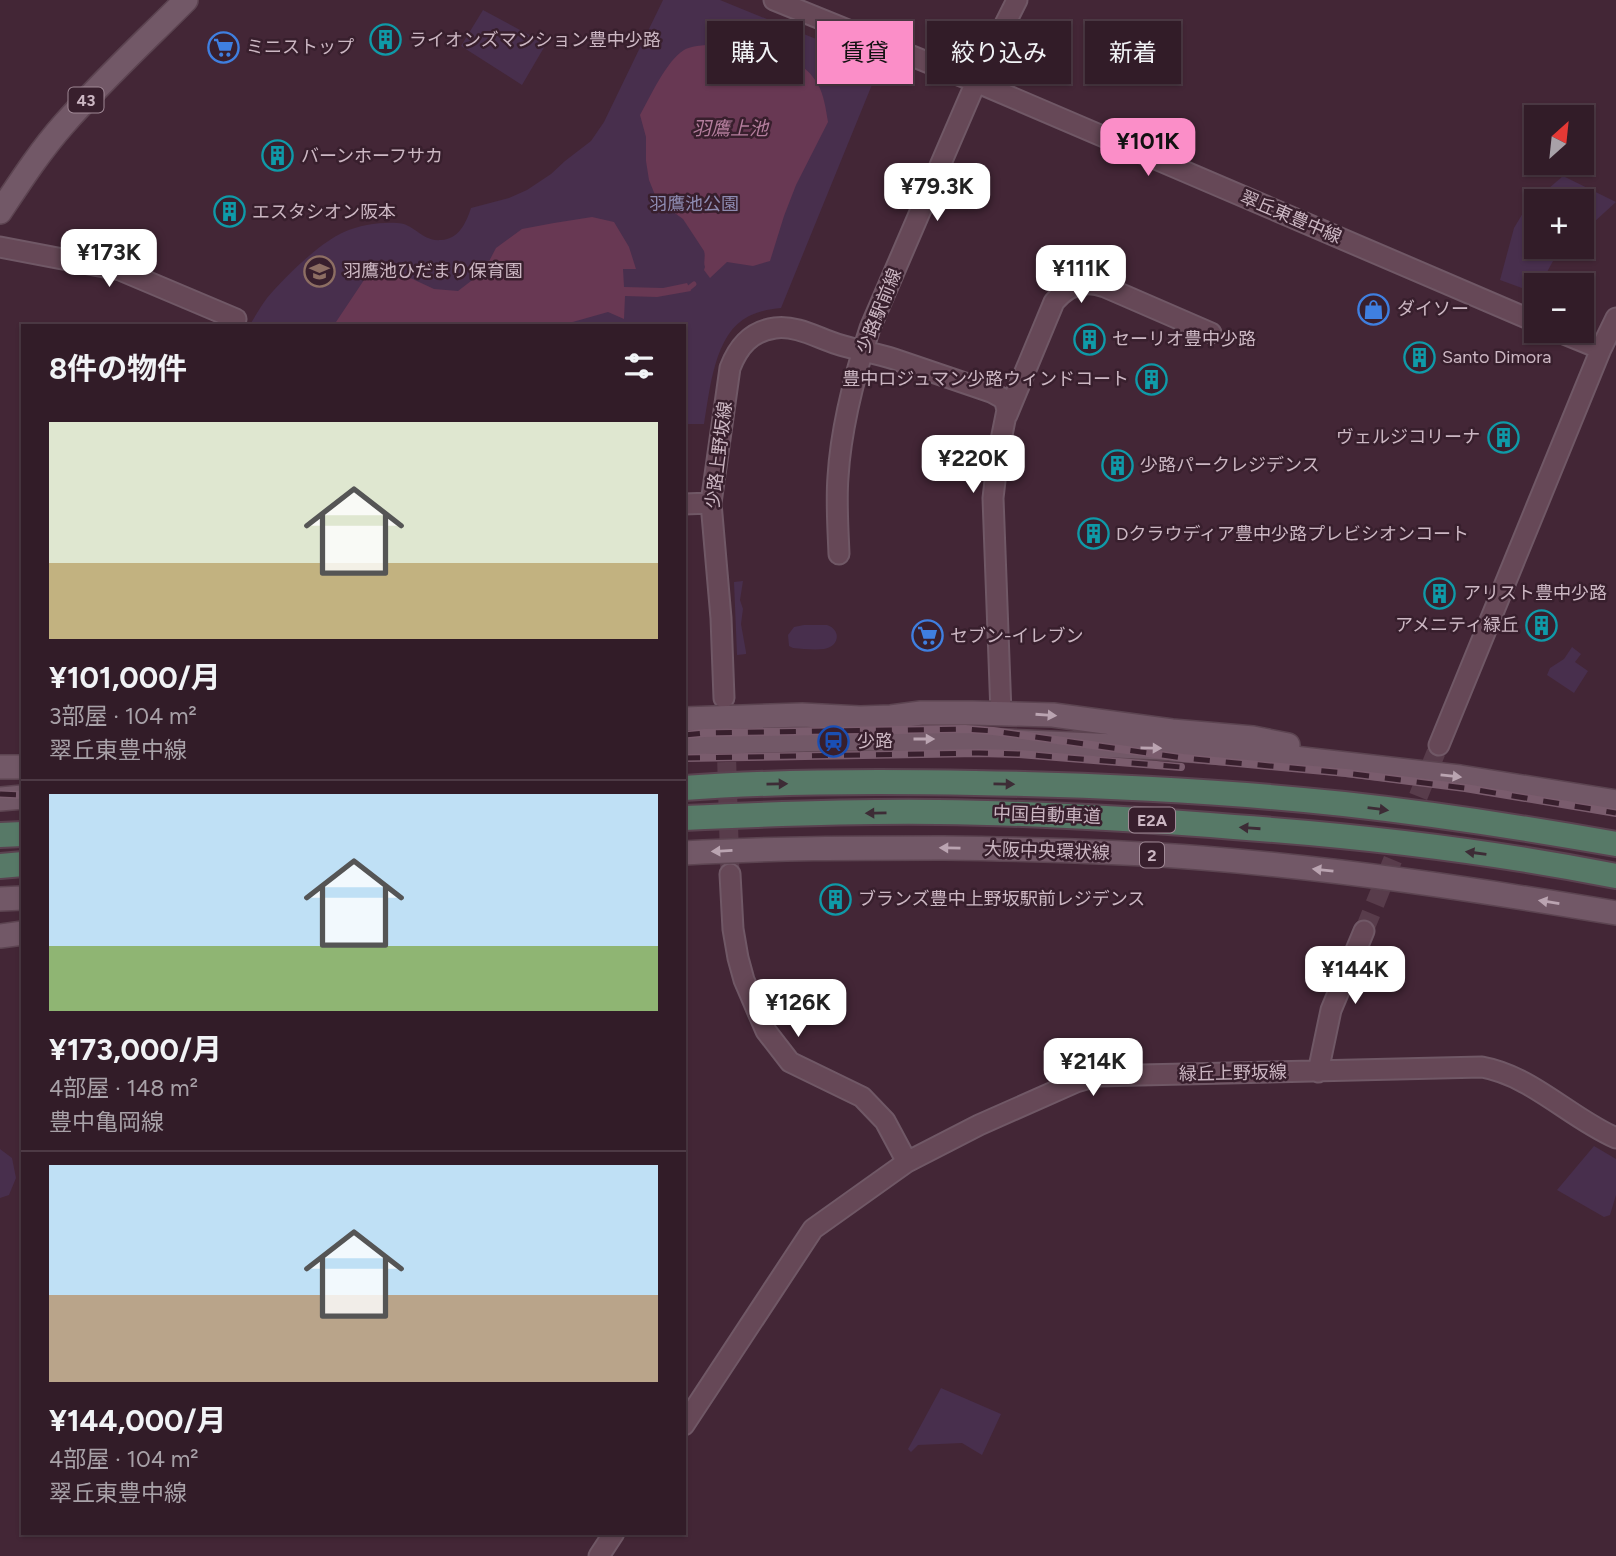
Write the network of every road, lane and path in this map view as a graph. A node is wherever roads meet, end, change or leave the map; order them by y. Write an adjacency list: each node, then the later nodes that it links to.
1 (186, 0): 8 (main road, 43)
2 (774, 0): 5 (street, 翠丘東豊中線)
3 (1017, 0): 4 (street, 少路駅前線)
4 (1006, 21)
5 (927, 62)
6 (975, 84): 16 (street, 少路駅前線)
7 (981, 84): 10 (street, 翠丘東豊中線)
8 (0, 212)
9 (0, 247): 12 (street)
10 (1524, 317)
11 (1616, 318): 15 (street)
12 (235, 324)
13 (1211, 333): 17 (street)
14 (1586, 343): 15 (street)
15 (1601, 349): 25 (street)
16 (863, 351): 17 (street, 少路上野坂線); 18 (street, 少路上野坂線); 20 (street, 少路駅前線)
17 (1006, 416): 22 (street)
18 (710, 503): 19 (street); 21 (street, 少路上野坂線)
19 (686, 504)
20 (839, 554)
21 (724, 698)
22 (1001, 713): 23 (main road); 28 (main road, one-way to 28)
23 (686, 719)
24 (686, 743): 28 (main road, one-way to 28)
25 (1439, 745)
26 (21, 766): 27 (main road)
27 (0, 767)
28 (1395, 770): 32 (main road, one-way to 32)
29 (686, 788): 36 (highway, 中国自動車道 / E2A, one-way to 36)
30 (21, 797): 31 (main road)
31 (0, 799)
32 (1616, 802)
33 (686, 818): 41 (highway, 中国自動車道 / E2A, one-way to 33)
34 (21, 834): 35 (highway)
35 (0, 835)
36 (1616, 844)
37 (686, 853): 44 (main road, 大阪中央環状線 / 2, one-way to 37)
38 (21, 864): 39 (highway)
39 (0, 866)
40 (730, 874): 50 (street)
41 (1616, 876)
42 (21, 898): 43 (main road)
43 (0, 899)
44 (1616, 913)
45 (1364, 931): 48 (street)
46 (21, 933): 47 (main road)
47 (0, 936)
48 (1318, 1072): 49 (street, 緑丘上野坂線); 50 (street, 緑丘上野坂線)
49 (1616, 1138)
50 (907, 1161): 51 (street, 緑丘上野坂線)
51 (686, 1422)
52 (613, 1535): 53 (street)
53 (599, 1556)

